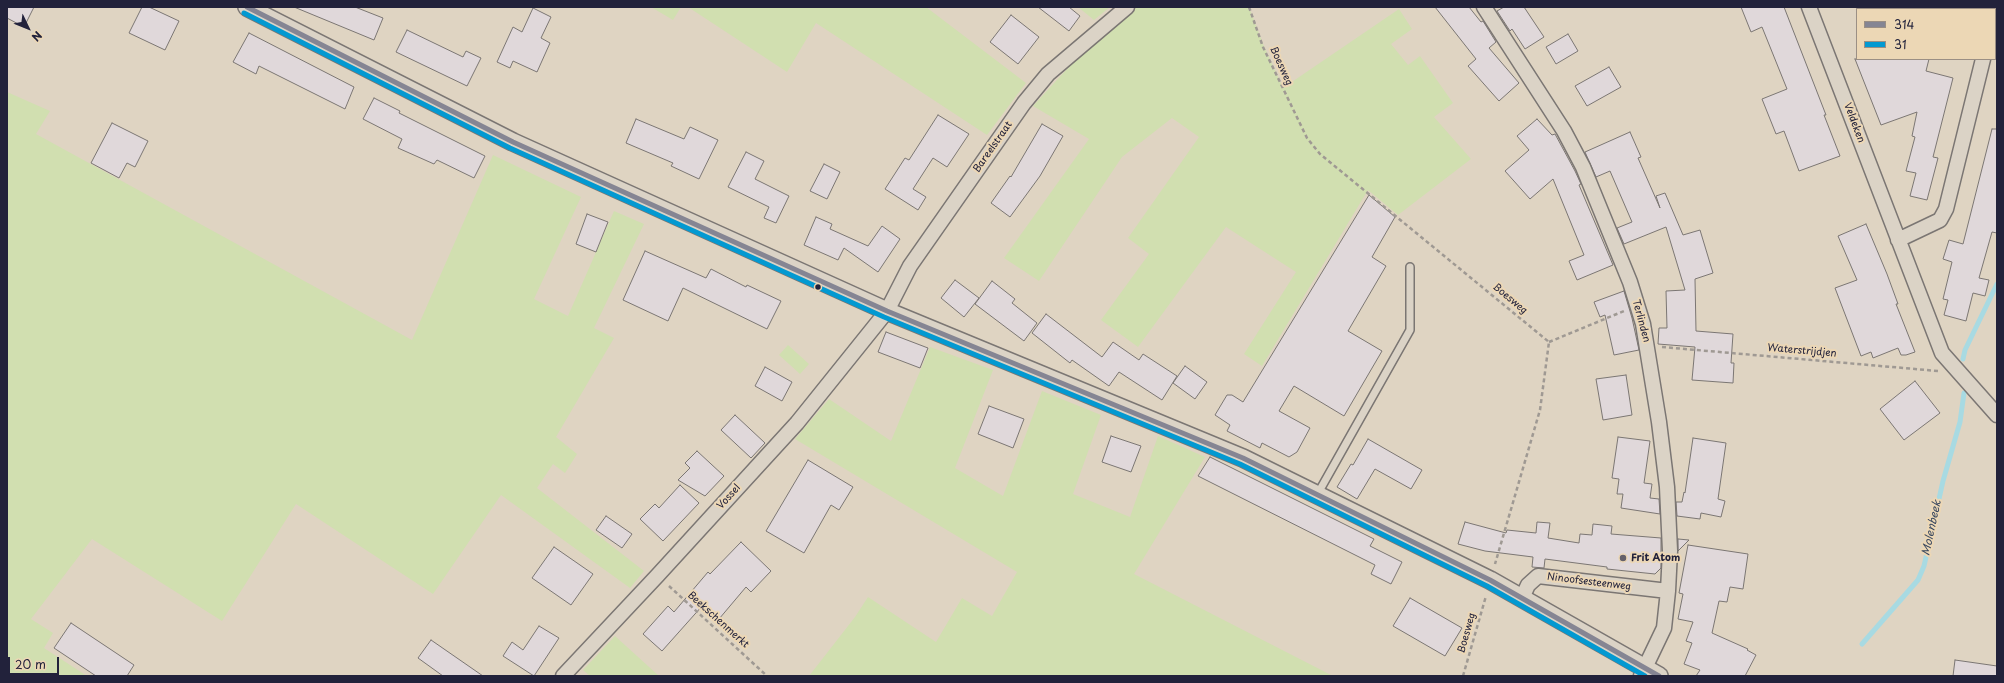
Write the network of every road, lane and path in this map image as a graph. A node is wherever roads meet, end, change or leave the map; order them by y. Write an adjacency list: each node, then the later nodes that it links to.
1 (247, 7): 10 (street)
2 (1127, 7): 10 (street, Bareelstraat)
3 (1249, 7): 11 (path, Boesweg)
4 (1484, 7): 9 (street, Terlinden)
5 (1809, 7): 7 (street, Veldeken)
6 (1983, 60): 7 (street)
7 (1898, 240): 13 (street, Veldeken)
8 (1410, 268): 15 (lane)
9 (1638, 306): 11 (path); 12 (street, Terlinden)
10 (887, 311): 15 (street); 16 (street, Vossel)
11 (1549, 342): 17 (path, Boesweg)
12 (1648, 345): 13 (path, Waterstrijdjen); 18 (street, Terlinden)
13 (1952, 365): 14 (street, Veldeken)
14 (1997, 415)
15 (1317, 495): 17 (street)
16 (658, 576): 21 (street, Vossel); 22 (path, Beekschenmerkt)
17 (1490, 580): 19 (street); 23 (path, Boesweg)
18 (1668, 591): 19 (street, Ninoofsesteenweg); 20 (street, Terlinden)
19 (1522, 598): 20 (street)
20 (1648, 673)
21 (563, 676)
22 (767, 676)
23 (1463, 676)

